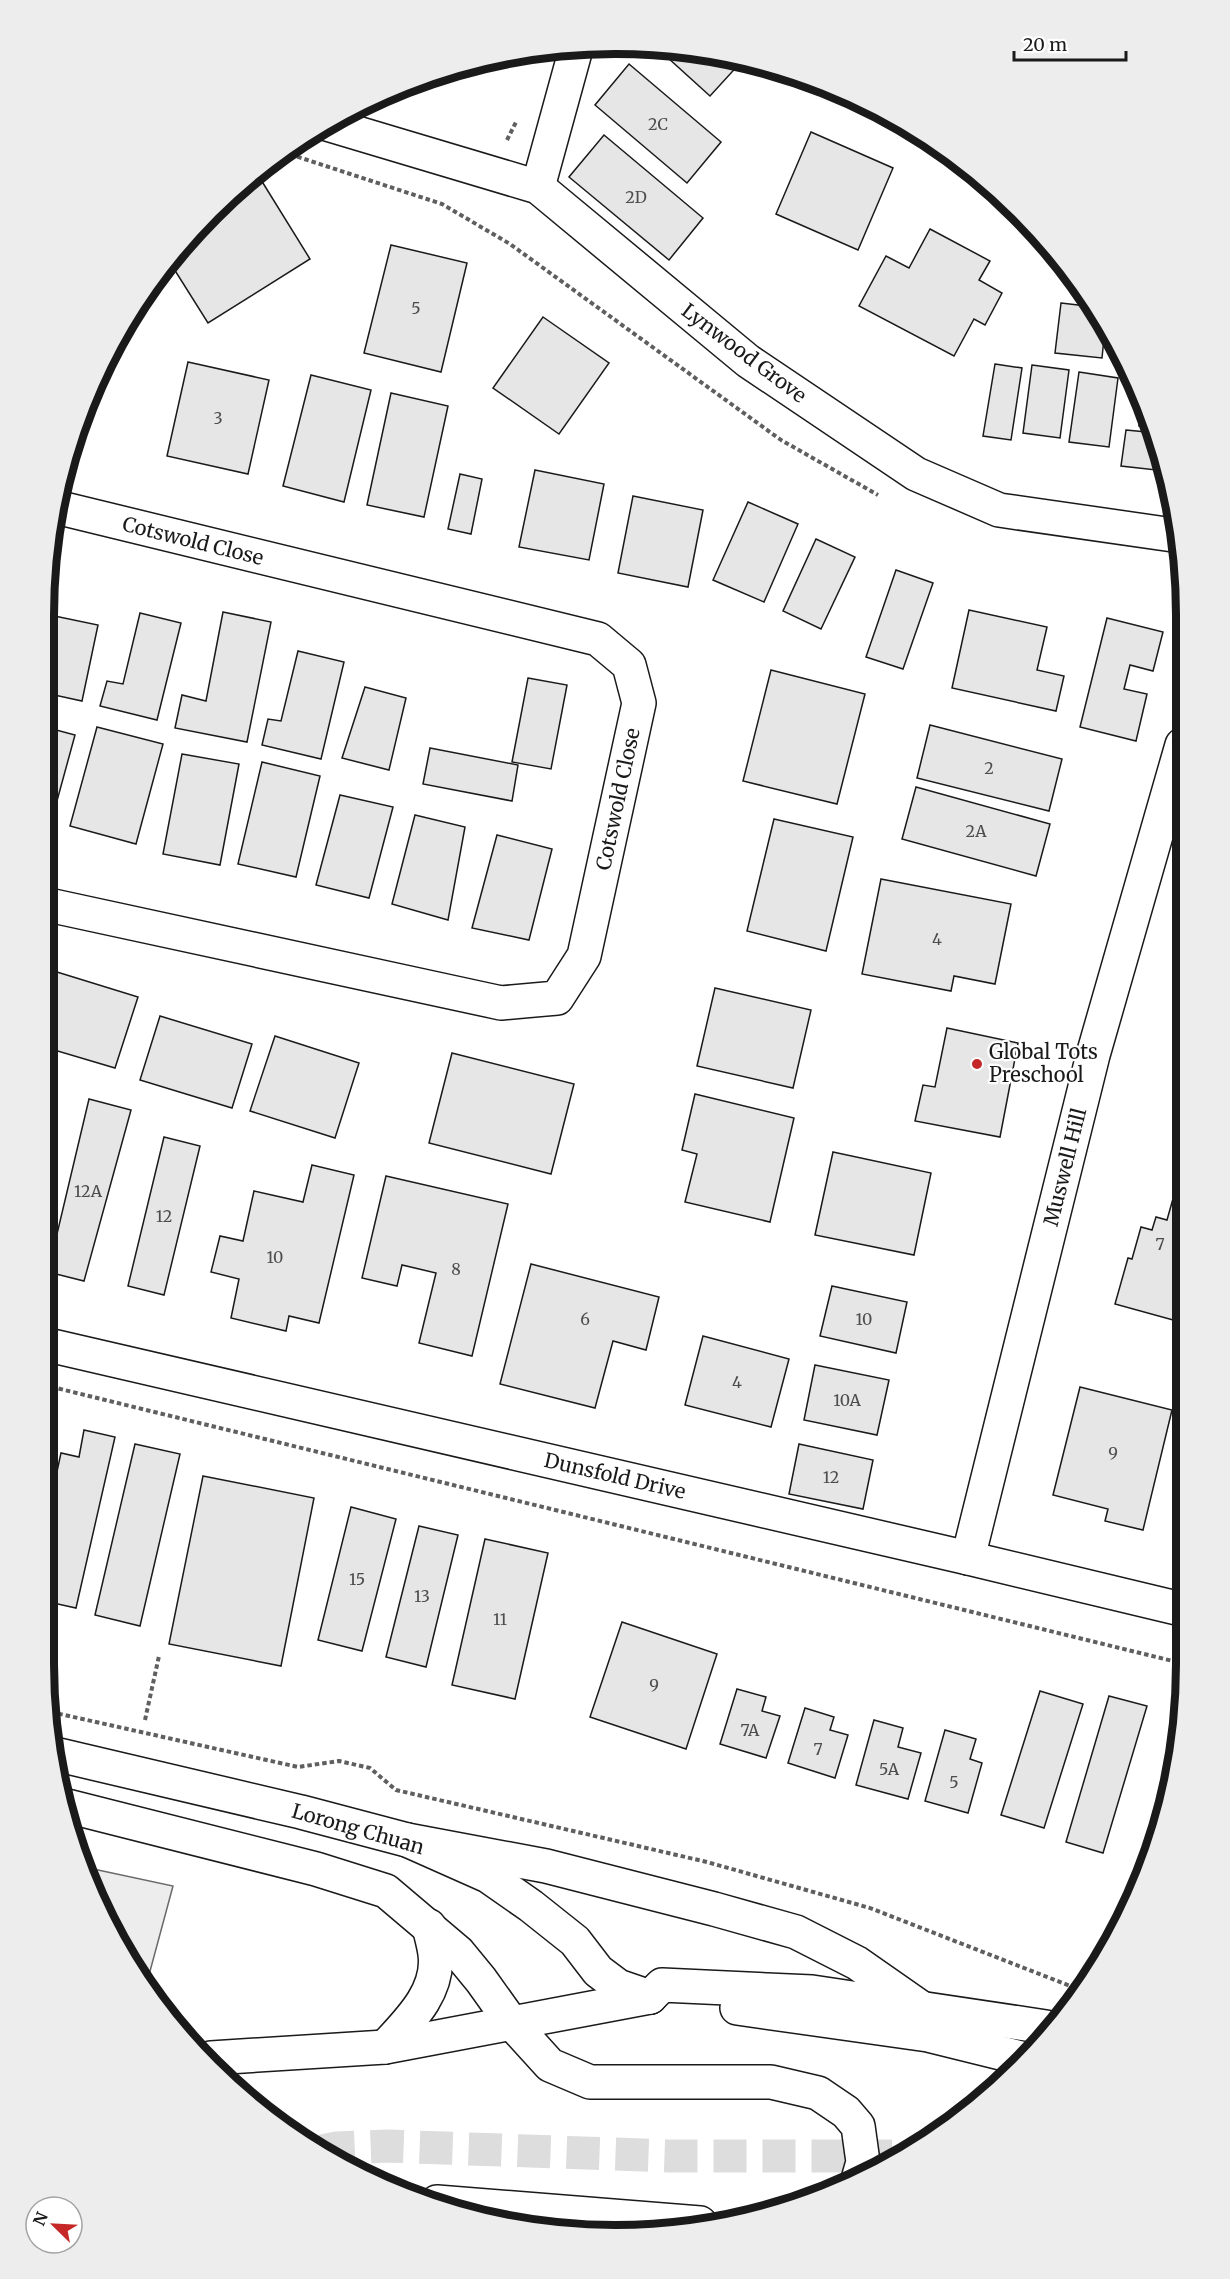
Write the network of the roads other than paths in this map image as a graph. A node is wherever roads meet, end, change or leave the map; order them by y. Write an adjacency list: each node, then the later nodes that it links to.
1 (574, 55): 3 (main road)
2 (338, 127): 3 (main road, Lynwood Grove)
3 (538, 187): 5 (main road, Lynwood Grove)
4 (64, 509): 7 (main road, Cotswold Close)
5 (1170, 535)
6 (1176, 766): 9 (main road, Muswell Hill)
7 (54, 906)
8 (54, 1346): 9 (main road, Dunsfold Drive)
9 (968, 1558): 10 (main road, Dunsfold Drive)
10 (1176, 1608)
11 (62, 1756): 13 (main road, Lorong Chuan)
12 (73, 1807): 14 (main road)
13 (407, 1840): 15 (main road, Lorong Chuan); 16 (main road)
14 (429, 1926): 17 (main road); 19 (main road)
15 (650, 1997): 16 (main road); 17 (main road); 20 (main road)
16 (920, 2007): 18 (main road)
17 (511, 2022): 19 (main road); 22 (main road)
18 (1043, 2027)
19 (385, 2047): 21 (main road)
20 (1016, 2057)
21 (215, 2058)
22 (861, 2168)
23 (464, 2204): 24 (main road)
24 (677, 2221)

